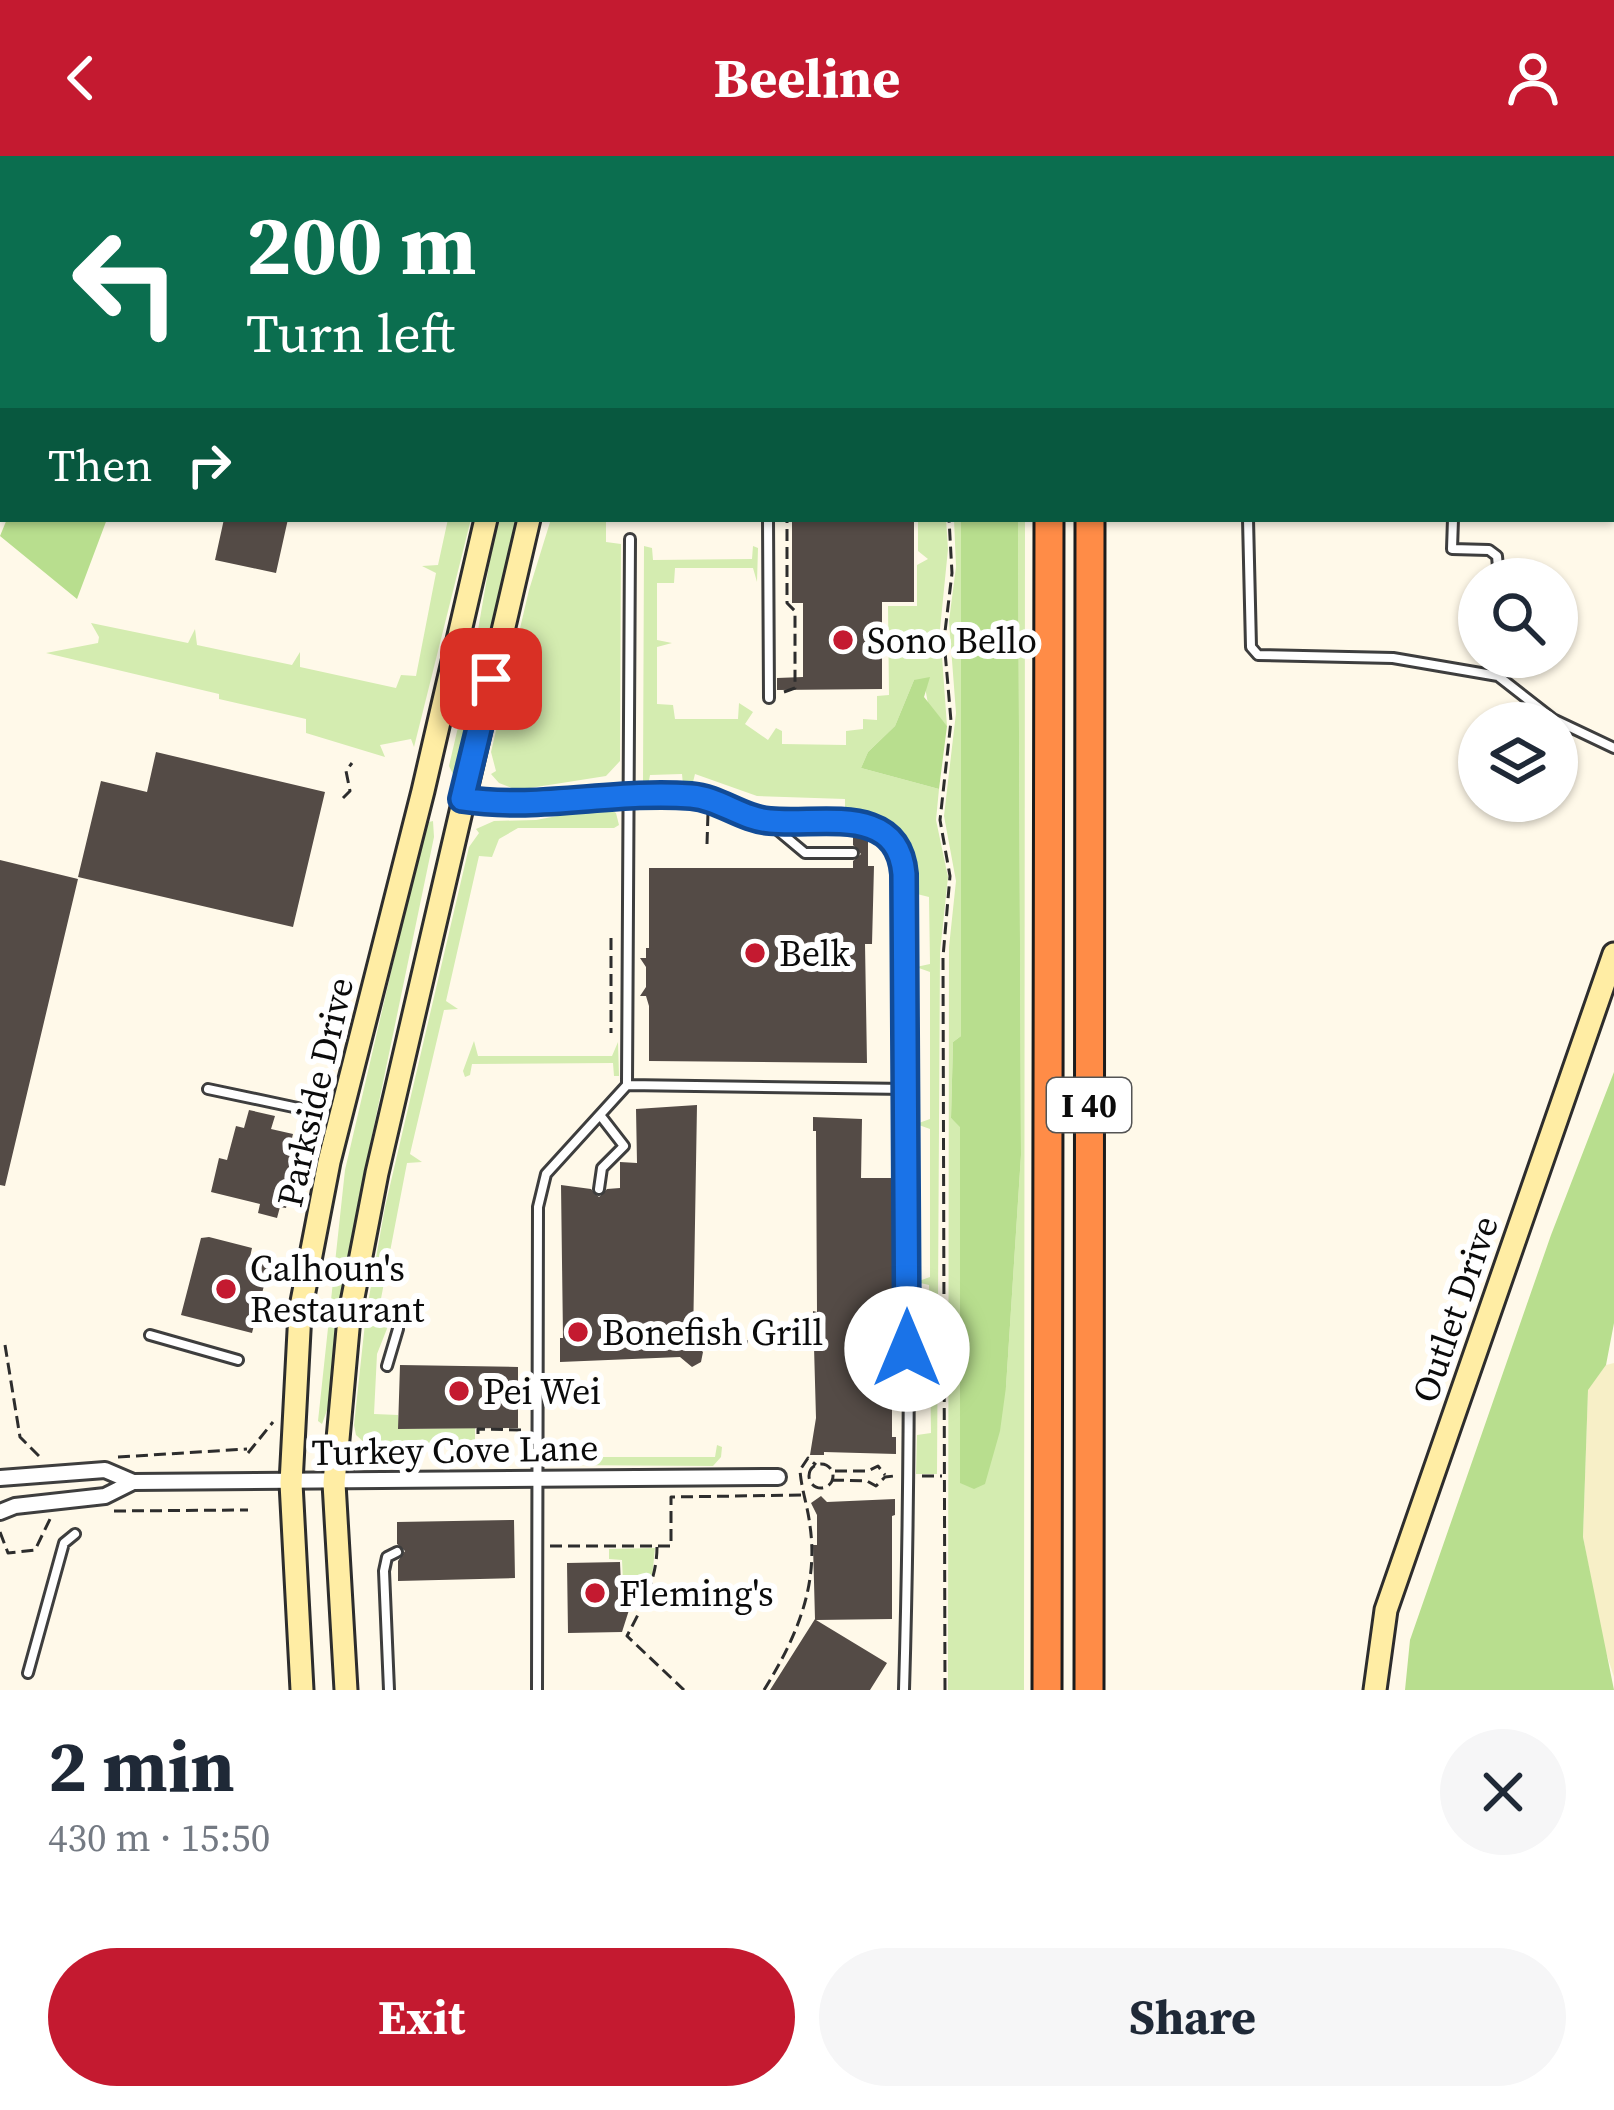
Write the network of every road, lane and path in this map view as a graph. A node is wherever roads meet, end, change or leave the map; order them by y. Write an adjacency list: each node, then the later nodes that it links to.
1 (485, 522): 17 (street, Parkside Drive)
2 (528, 522): 20 (street)
3 (768, 522): 14 (lane)
4 (787, 522): 14 (path)
5 (949, 522): 73 (path)
6 (1048, 522): 74 (highway, I 40)
7 (1090, 522): 75 (highway, I 40)
8 (1248, 522): 12 (lane)
9 (1453, 522): 11 (lane)
10 (630, 539): 18 (lane)
11 (1497, 558)
12 (1458, 669)
13 (1501, 678): 15 (lane)
14 (769, 698)
15 (1614, 748)
16 (352, 763): 19 (path)
17 (423, 791): 20 (street); 53 (street, Parkside Drive)
18 (628, 796): 20 (lane); 21 (lane); 28 (lane)
19 (344, 798)
20 (462, 799): 54 (street)
21 (710, 800): 22 (lane); 23 (path)
22 (767, 821): 24 (lane); 30 (lane)
23 (706, 844)
24 (853, 854)
25 (610, 938): 27 (path)
26 (1614, 954): 76 (street, Outlet Drive)
27 (610, 1033)
28 (627, 1085): 30 (lane); 32 (lane)
29 (208, 1089): 31 (lane)
30 (907, 1089): 72 (lane)
31 (298, 1108)
32 (599, 1114): 33 (lane); 48 (lane)
33 (599, 1189)
34 (398, 1329): 40 (lane)
35 (149, 1335): 39 (lane)
36 (700, 1342): 37 (path)
37 (810, 1342)
38 (5, 1345): 45 (path)
39 (238, 1360)
40 (387, 1366)
41 (273, 1422): 44 (path)
42 (520, 1430): 43 (path)
43 (478, 1452)
44 (116, 1457)
45 (59, 1458)
46 (816, 1465): 47 (path); 51 (path); 55 (path)
47 (832, 1471): 51 (path); 51 (path)
48 (536, 1477): 49 (street, Turkey Cove Lane); 54 (street, Turkey Cove Lane); 69 (lane)
49 (778, 1477)
50 (0, 1478): 52 (street, Turkey Cove Lane)
51 (832, 1480)
52 (133, 1482): 53 (street, Turkey Cove Lane); 58 (street, Turkey Cove Lane)
53 (291, 1483): 54 (street, Turkey Cove Lane); 66 (street, Parkside Drive)
54 (334, 1483): 67 (street)
55 (806, 1495): 63 (path); 71 (path)
56 (248, 1510): 57 (path)
57 (112, 1511)
58 (0, 1512)
59 (59, 1514): 60 (path)
60 (0, 1532)
61 (75, 1534): 65 (lane)
62 (551, 1546): 63 (path)
63 (657, 1546): 70 (path)
64 (398, 1552): 68 (lane)
65 (28, 1673)
66 (302, 1690)
67 (346, 1690)
68 (389, 1690)
69 (537, 1690)
70 (684, 1690)
71 (764, 1690)
72 (904, 1690)
73 (945, 1690)
74 (1047, 1690)
75 (1089, 1690)
76 (1375, 1690)

